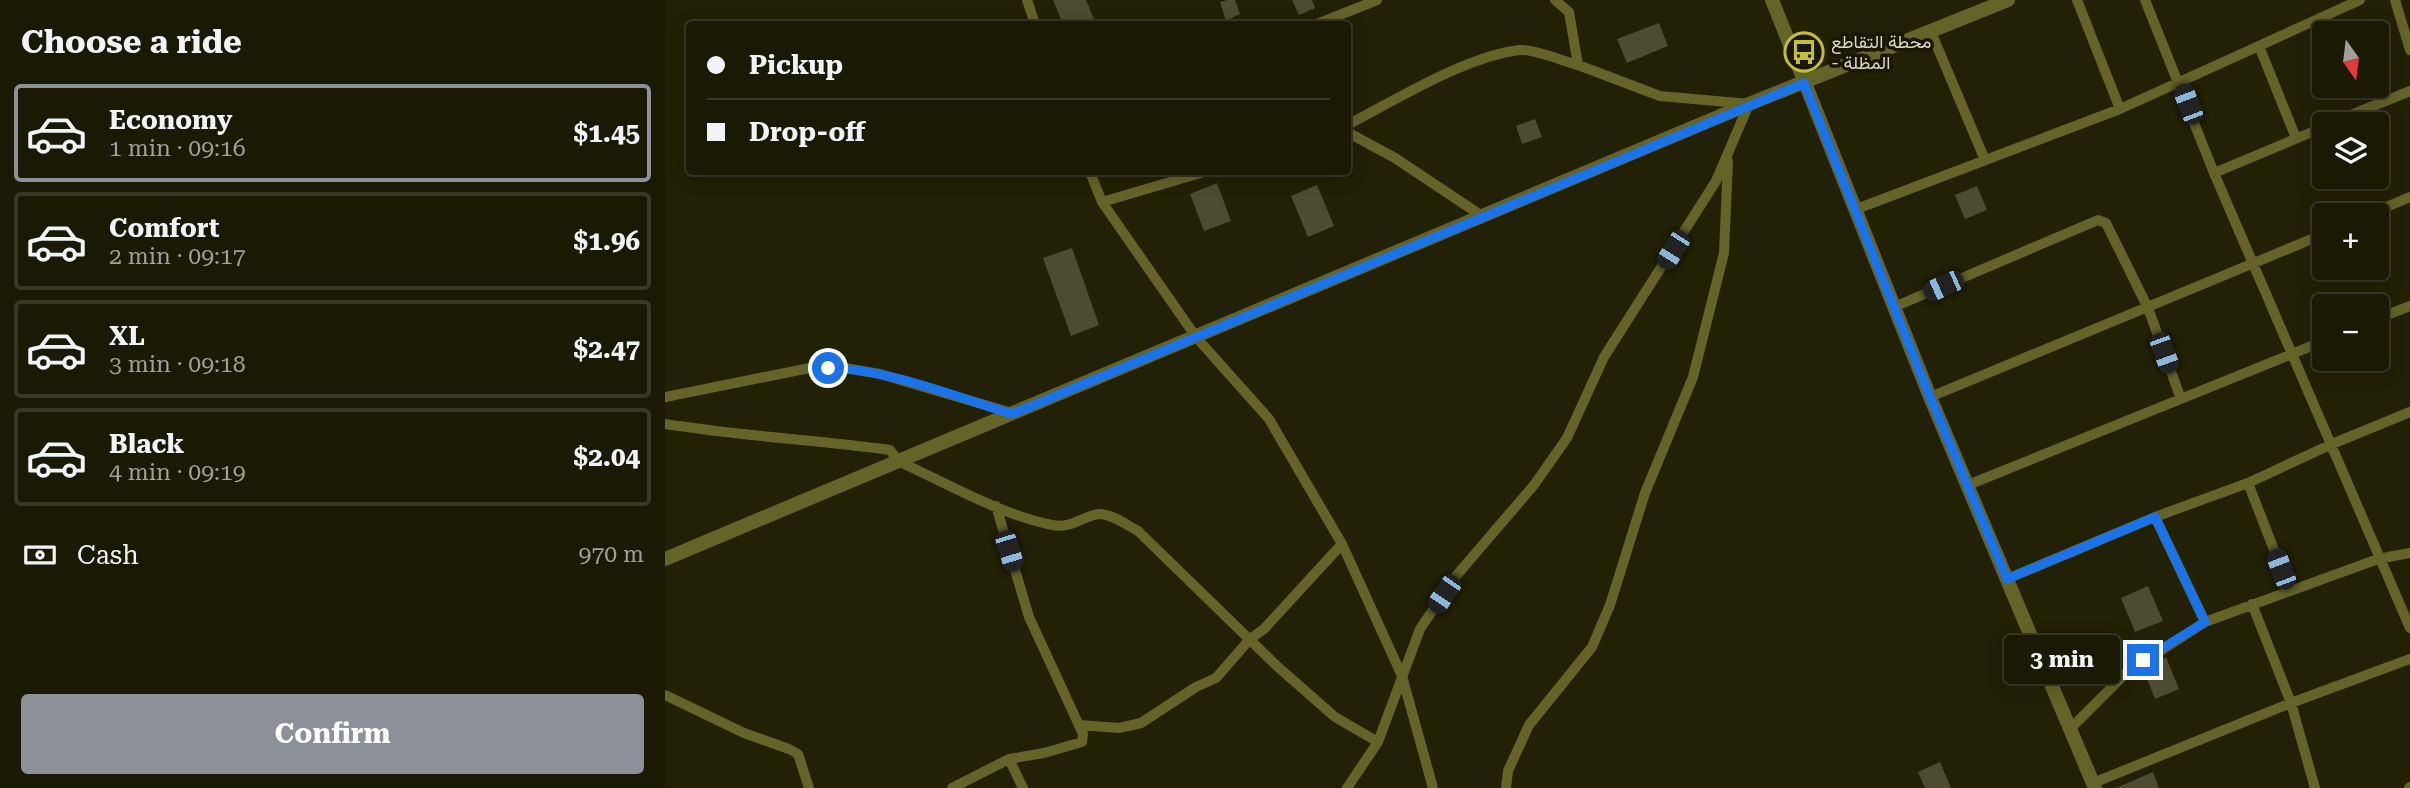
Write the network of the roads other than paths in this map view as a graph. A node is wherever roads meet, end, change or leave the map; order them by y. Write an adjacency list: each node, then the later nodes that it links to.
1 (1027, 0): 10 (street)
2 (1377, 0): 11 (street)
3 (1555, 0): 15 (street)
4 (1772, 0): 17 (street)
5 (2008, 0): 12 (street)
6 (2077, 0): 20 (street)
7 (2145, 0): 16 (street)
8 (2360, 0): 13 (street)
9 (2395, 0): 14 (street)
10 (1034, 21)
11 (1324, 21)
12 (1931, 32): 17 (street); 27 (street)
13 (2259, 46): 16 (street); 25 (street)
14 (2410, 50)
15 (1578, 65): 19 (street); 22 (street)
16 (2179, 82): 20 (street); 28 (street)
17 (1804, 83): 19 (street); 34 (street)
18 (2410, 90): 21 (street)
19 (1749, 104): 26 (street); 35 (street)
20 (2120, 109): 27 (street)
21 (2358, 112)
22 (1351, 123)
23 (2312, 132): 25 (street)
24 (1351, 134): 35 (street)
25 (2296, 138): 28 (street)
26 (1728, 154): 68 (street); 81 (street)
27 (1985, 160): 34 (street)
28 (2214, 173): 37 (street)
29 (1091, 175): 32 (street)
30 (1194, 175): 32 (street)
31 (2410, 197): 33 (street)
32 (1102, 202): 42 (street)
33 (2389, 206)
34 (1854, 210): 39 (street)
35 (1482, 216): 42 (street)
36 (2312, 239): 37 (street)
37 (2253, 264): 40 (street); 44 (street)
38 (2410, 306): 41 (street)
39 (1894, 307): 40 (street); 46 (street)
40 (2148, 308): 46 (street); 47 (street)
41 (2389, 314)
42 (1196, 337): 49 (street); 57 (street)
43 (2312, 346): 44 (street)
44 (2291, 354): 47 (street); 51 (street)
45 (665, 397): 49 (street)
46 (1930, 397): 54 (street)
47 (2181, 399): 54 (street)
48 (2410, 412): 51 (street)
49 (1012, 414): 52 (street)
50 (665, 424): 52 (street)
51 (2332, 444): 53 (street); 60 (street)
52 (898, 461): 55 (street); 59 (street)
53 (2248, 483): 56 (street); 62 (street)
54 (1968, 485): 61 (street)
55 (996, 506): 66 (street); 71 (street)
56 (2155, 517): 61 (street); 64 (street)
57 (1342, 544): 66 (street); 68 (street)
58 (2410, 553): 60 (street)
59 (665, 559)
60 (2378, 559): 62 (street); 65 (street)
61 (2007, 579): 72 (street)
62 (2290, 591): 63 (street)
63 (2252, 604): 64 (street); 70 (street)
64 (2205, 622): 72 (street)
65 (2410, 628)
66 (1250, 639): 71 (street); 73 (street)
67 (2410, 659): 70 (street)
68 (1402, 676): 73 (street); 80 (street)
69 (665, 695): 76 (street)
70 (2291, 703): 75 (street); 82 (street)
71 (1079, 725): 74 (street)
72 (2069, 730): 75 (street)
73 (1378, 742): 79 (street)
74 (1009, 758): 77 (street); 78 (street)
75 (2094, 785)
76 (809, 788)
77 (952, 788)
78 (1023, 788)
79 (1347, 788)
80 (1433, 788)
81 (1506, 788)
82 (2315, 788)

